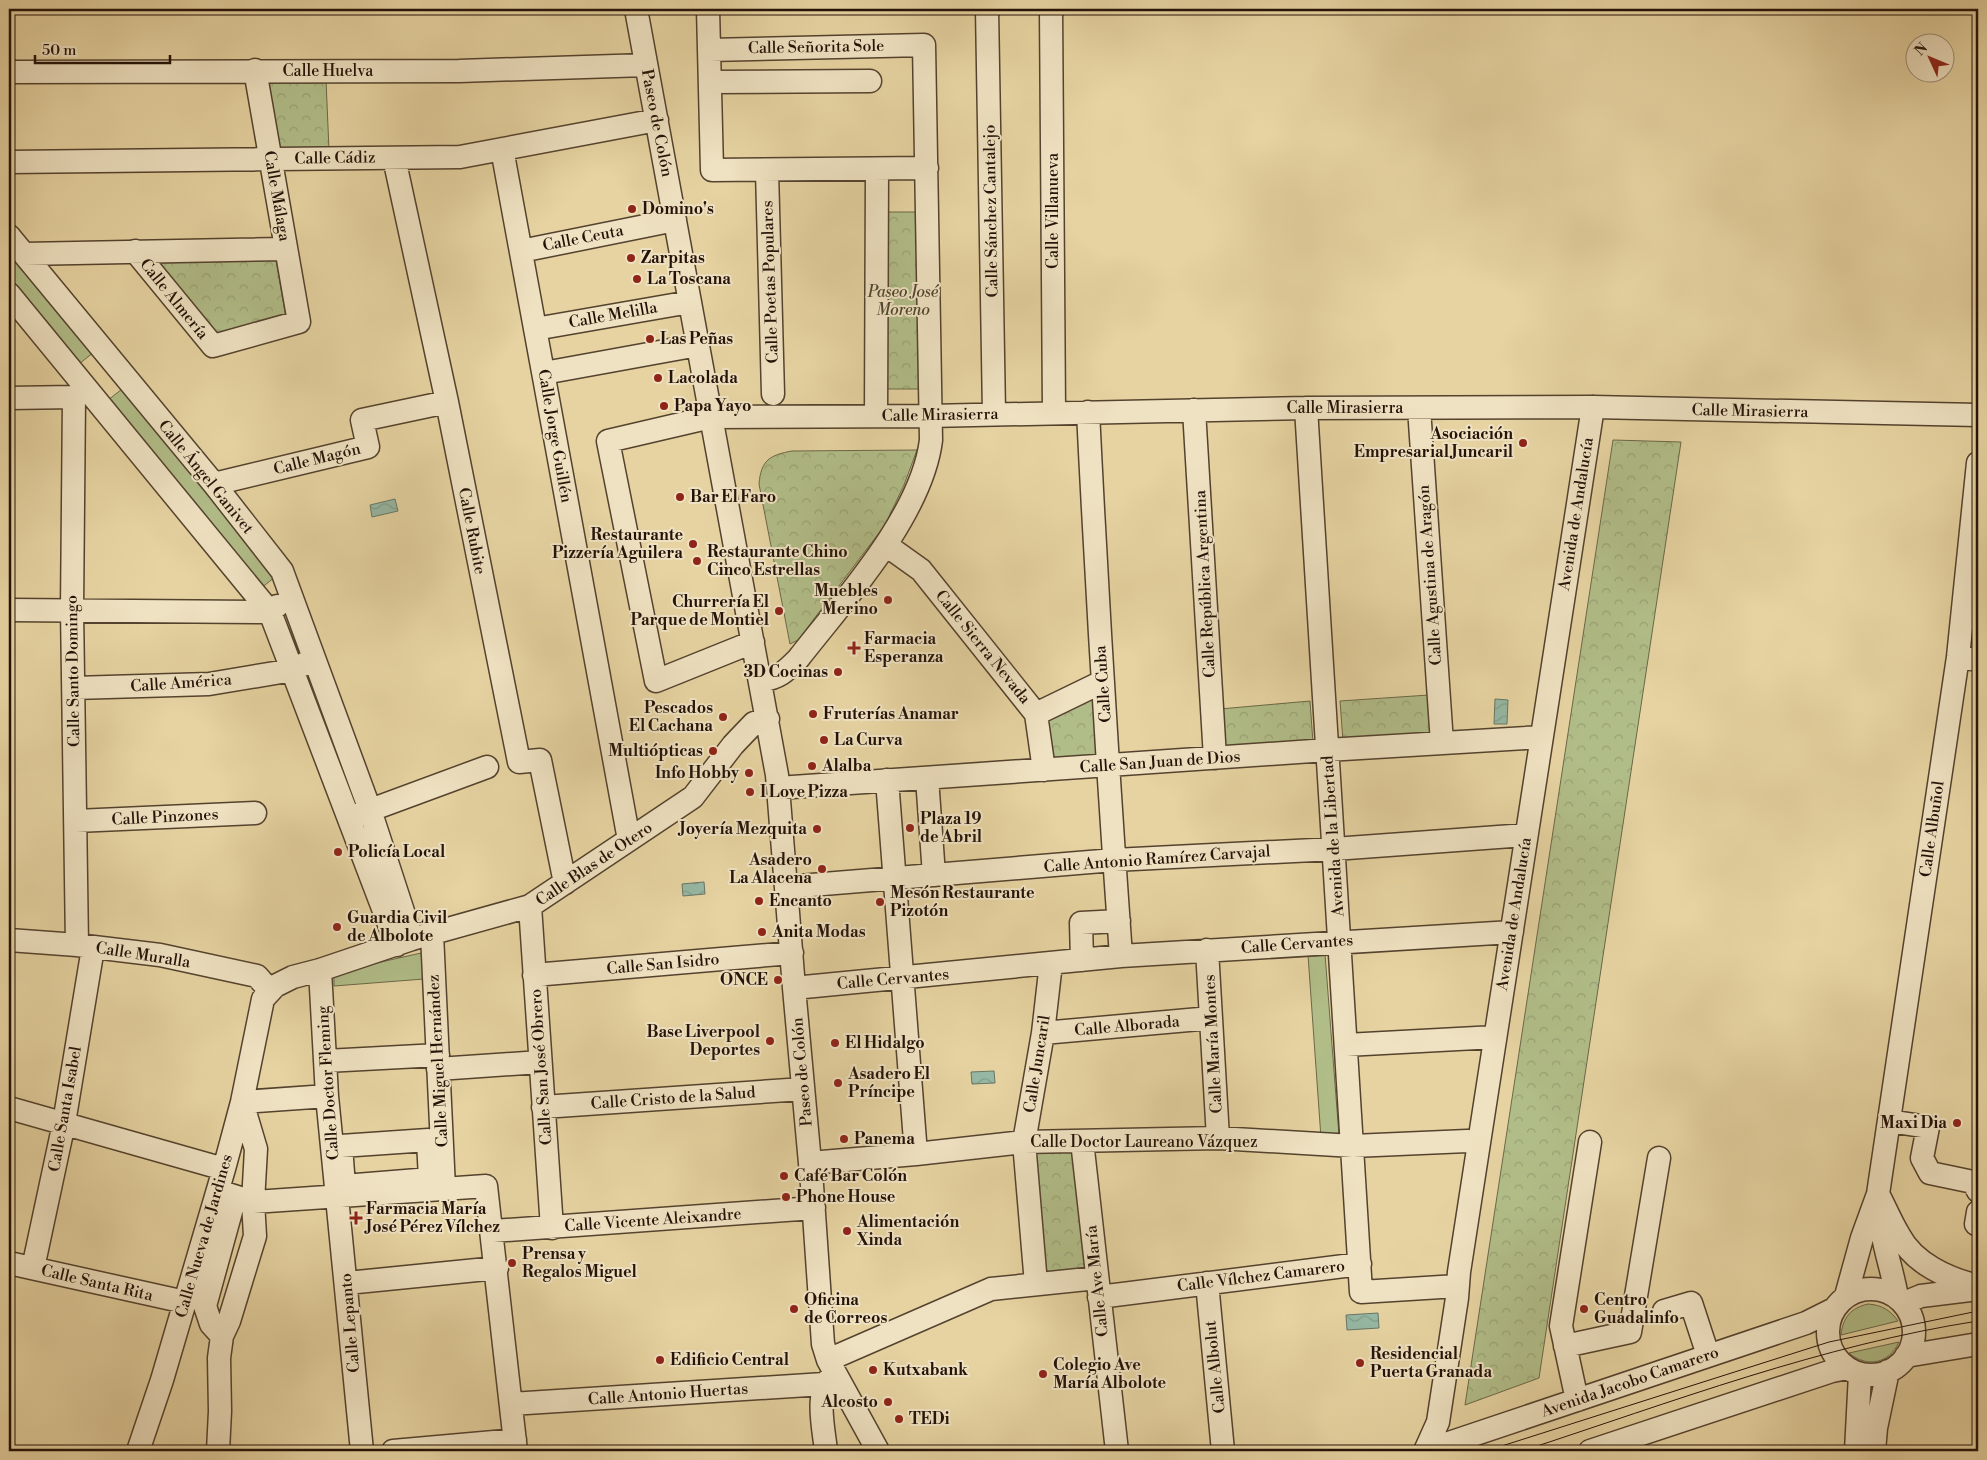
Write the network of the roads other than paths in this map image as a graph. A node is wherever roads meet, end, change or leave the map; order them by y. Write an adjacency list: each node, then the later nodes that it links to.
1 (636, 9): 6 (street, Paseo de Colón)
2 (708, 9): 5 (street)
3 (988, 9): 42 (street, Calle Sánchez Cantalejo)
4 (1051, 9): 40 (street, Calle Villanueva)
5 (709, 50): 10 (street); 16 (street, Calle Señorita Sole)
6 (646, 65): 7 (street, Calle Huelva); 11 (street, Paseo de Colón)
7 (256, 70): 8 (street, Calle Huelva); 14 (street, Calle Málaga)
8 (9, 72)
9 (870, 80): 10 (street, Calle Señorita Sole)
10 (710, 82): 18 (street)
11 (657, 120): 12 (street, Calle Cádiz); 19 (street, Paseo de Colón)
12 (502, 149): 13 (street, Calle Cádiz); 23 (street, Calle Jorge Guillén)
13 (394, 158): 14 (street, Calle Cádiz); 35 (street, Calle Rubite)
14 (271, 159): 15 (street, Calle Cádiz); 21 (street, Calle Málaga)
15 (9, 162)
16 (927, 168): 17 (street); 45 (street)
17 (877, 169): 18 (street); 44 (street)
18 (767, 170): 33 (street, Calle Poetas Populares)
19 (675, 220): 23 (street, Calle Ceuta); 26 (street, Paseo de Colón)
20 (9, 236): 24 (street, Calle Ángel Ganivet)
21 (286, 249): 22 (street, Calle Almería); 27 (street, Calle Málaga)
22 (135, 251): 24 (street, Calle Almería); 27 (street, Calle Almería)
23 (521, 251): 28 (street, Calle Jorge Guillén)
24 (24, 254): 30 (street, Calle Ángel Ganivet)
25 (9, 294): 32 (street)
26 (690, 302): 28 (street, Calle Melilla); 29 (street, Paseo de Colón)
27 (299, 322)
28 (535, 329): 31 (street, Calle Jorge Guillén)
29 (698, 345): 31 (street); 46 (street, Paseo de Colón)
30 (114, 364): 32 (street); 48 (street, Calle Ángel Ganivet)
31 (544, 373): 78 (street, Calle Jorge Guillén)
32 (80, 392): 34 (street); 52 (street, Calle Santo Domingo); 53 (street)
33 (773, 394)
34 (9, 398)
35 (447, 402): 48 (street, Calle Magón); 83 (street, Calle Rubite)
36 (1592, 407): 38 (street, Calle Mirasierra); 43 (street, Calle Mirasierra); 63 (street, Avenida de Andalucía)
37 (1306, 408): 38 (street, Calle Mirasierra); 39 (street, Calle Mirasierra); 65 (street, Avenida de la Libertad)
38 (1419, 408): 64 (street, Calle Agustina de Aragón)
39 (1194, 410): 41 (street, Calle Mirasierra); 66 (street, Calle República Argentina)
40 (1054, 412): 41 (street, Calle Mirasierra); 42 (street, Calle Mirasierra)
41 (1088, 412): 59 (street, Calle Cuba)
42 (994, 413): 45 (street, Calle Mirasierra)
43 (1978, 415)
44 (876, 416): 45 (street, Calle Mirasierra); 46 (street, Calle Mirasierra)
45 (929, 416): 49 (street)
46 (711, 417): 54 (street, Paseo de Colón); 54 (street, Calle Mirasierra)
47 (1978, 463): 56 (street, Calle Albuñol)
48 (214, 484): 50 (street, Calle Ángel Ganivet)
49 (886, 545): 58 (street); 61 (street, Calle Sierra Nevada)
50 (291, 594): 53 (street); 55 (street, Calle Ángel Ganivet)
51 (9, 610): 52 (street)
52 (72, 610): 53 (street); 60 (street, Calle Santo Domingo)
53 (270, 612): 57 (street)
54 (753, 642): 58 (street, Paseo de Colón)
55 (315, 658): 57 (street, Calle América); 73 (street, Calle Ángel Ganivet)
56 (1968, 659): 114 (street, Calle Albuñol)
57 (293, 670): 60 (street, Calle América); 75 (street)
58 (760, 680): 62 (street, Paseo de Colón)
59 (1102, 682): 61 (street); 67 (street, Calle Cuba)
60 (74, 688): 76 (street, Calle Santo Domingo)
61 (1036, 714): 69 (street, Calle Sierra Nevada)
62 (768, 719): 72 (street, Paseo de Colón); 78 (street, Calle Blas de Otero)
63 (1542, 737): 64 (street, Calle San Juan de Dios); 77 (street, Avenida de Andalucía)
64 (1442, 743): 65 (street, Calle San Juan de Dios)
65 (1328, 750): 66 (street, Calle San Juan de Dios); 79 (street, Avenida de la Libertad)
66 (1215, 758): 67 (street, Calle San Juan de Dios)
67 (1109, 766): 69 (street, Calle San Juan de Dios); 80 (street, Calle Cuba)
68 (487, 768): 73 (street)
69 (1044, 770): 70 (street, Calle San Juan de Dios)
70 (927, 778): 71 (street, Calle San Juan de Dios); 81 (street)
71 (887, 780): 72 (street, Calle San Juan de Dios); 82 (street)
72 (778, 788): 84 (street, Paseo de Colón)
73 (370, 810): 75 (street); 88 (street, Calle Ángel Ganivet)
74 (255, 813): 76 (street, Calle Pinzones)
75 (348, 819): 88 (street)
76 (76, 821): 91 (street, Calle Santo Domingo)
77 (1526, 835): 79 (street, Calle Antonio Ramírez Carvajal); 87 (street, Avenida de Andalucía)
78 (630, 840): 83 (street, Calle Blas de Otero)
79 (1334, 849): 80 (street, Calle Antonio Ramírez Carvajal); 90 (street, Avenida de la Libertad)
80 (1114, 860): 81 (street, Calle Antonio Ramírez Carvajal); 86 (street, Calle Cuba)
81 (934, 875): 82 (street, Calle Antonio Ramírez Carvajal)
82 (895, 878): 84 (street, Calle Antonio Ramírez Carvajal); 99 (street)
83 (565, 883): 85 (street, Calle Blas de Otero)
84 (787, 887): 93 (street, Paseo de Colón)
85 (530, 906): 88 (street, Calle Blas de Otero); 98 (street, Calle San José Obrero)
86 (1119, 921): 94 (street, Calle Cuba); 95 (street)
87 (1512, 932): 90 (street, Calle Cervantes); 104 (street, Avenida de Andalucía)
88 (413, 939): 97 (street, Calle Blas de Otero); 107 (street, Calle Miguel Hernández)
89 (9, 940): 91 (street, Calle Muralla)
90 (1340, 941): 92 (street, Calle Cervantes); 105 (street, Avenida de la Libertad)
91 (85, 946): 101 (street, Calle Muralla); 115 (street, Calle Santa Isabel)
92 (1207, 950): 94 (street, Calle Cervantes); 102 (street, Calle María Montes)
93 (792, 953): 98 (street, Calle San Isidro); 100 (street, Paseo de Colón)
94 (1121, 956): 95 (street, Calle Cervantes)
95 (1082, 960): 96 (street, Calle Cervantes)
96 (1051, 963): 99 (street, Calle Cervantes); 103 (street, Calle Juncaril)
97 (320, 970): 101 (street, Calle Blas de Otero); 106 (street, Calle Doctor Fleming)
98 (534, 975): 108 (street, Calle San José Obrero)
99 (902, 978): 100 (street, Calle Cervantes); 124 (street)
100 (794, 988): 109 (street, Paseo de Colón)
101 (270, 991): 111 (street, Calle Nueva de Jardines)
102 (1211, 1018): 103 (street, Calle Alborada); 117 (street, Calle María Montes)
103 (1043, 1033): 120 (street, Calle Juncaril)
104 (1495, 1037): 105 (street); 121 (street, Avenida de Andalucía)
105 (1346, 1045): 123 (street, Avenida de la Libertad)
106 (326, 1061): 107 (street); 110 (street, Calle Doctor Fleming)
107 (438, 1062): 108 (street); 116 (street, Calle Miguel Hernández)
108 (540, 1062): 112 (street, Calle San José Obrero)
109 (803, 1089): 112 (street, Calle Cristo de la Salud); 126 (street, Paseo de Colón)
110 (327, 1096): 111 (street); 118 (street, Calle Doctor Fleming)
111 (242, 1102): 127 (street, Calle Nueva de Jardines); 132 (street)
112 (543, 1107): 136 (street, Calle San José Obrero)
113 (9, 1108): 115 (street)
114 (1889, 1121): 129 (street); 130 (street, Calle Albuñol)
115 (64, 1123): 127 (street); 140 (street, Calle Santa Isabel)
116 (441, 1129): 118 (street); 128 (street, Calle Miguel Hernández)
117 (1218, 1138): 119 (street, Calle Doctor Laureano Vázquez); 123 (street, Calle Doctor Laureano Vázquez)
118 (336, 1141): 131 (street, Calle Doctor Fleming)
119 (1082, 1141): 120 (street, Calle Doctor Laureano Vázquez); 146 (street, Calle Ave María)
120 (1024, 1142): 124 (street, Calle Doctor Laureano Vázquez); 144 (street, Calle Juncaril)
121 (1479, 1142): 123 (street, Calle Doctor Laureano Vázquez); 145 (street, Avenida de Andalucía)
122 (1590, 1142): 153 (street)
123 (1353, 1146): 139 (street, Avenida de la Libertad)
124 (916, 1154): 126 (street, Calle Doctor Laureano Vázquez)
125 (1659, 1158): 153 (street)
126 (810, 1163): 133 (street, Paseo de Colón)
127 (224, 1168): 132 (street, Calle Nueva de Jardines)
128 (444, 1188): 131 (street); 137 (street)
129 (1978, 1190)
130 (1878, 1194): 147 (street); 148 (street, Calle Albuñol); 150 (street, Calle Albuñol)
131 (338, 1196): 132 (street); 142 (street, Calle Lepanto)
132 (235, 1197): 149 (street, Calle Nueva de Jardines); 166 (street)
133 (814, 1208): 136 (street, Calle Vicente Aleixandre); 158 (street, Paseo de Colón)
134 (1978, 1212): 135 (street)
135 (1978, 1225)
136 (552, 1228): 137 (street, Calle Vicente Aleixandre)
137 (493, 1231): 141 (street)
138 (9, 1263): 140 (street, Calle Santa Rita)
139 (1360, 1264): 143 (street, Calle Vílchez Camarero); 145 (street, Calle Vílchez Camarero)
140 (33, 1268): 149 (street, Calle Santa Rita)
141 (497, 1268): 142 (street); 160 (street)
142 (347, 1283): 167 (street, Calle Lepanto)
143 (1207, 1283): 146 (street, Calle Vílchez Camarero); 172 (street, Calle Albolut)
144 (1036, 1284): 146 (street, Calle Vílchez Camarero); 158 (street, Calle Antonio Huertas)
145 (1457, 1286): 161 (street, Avenida de Andalucía)
146 (1098, 1287): 171 (street, Calle Ave María)
147 (1978, 1288): 148 (street)
148 (1900, 1300): 150 (street); 155 (street)
149 (185, 1302): 165 (street, Calle Nueva de Jardines)
150 (1840, 1303): 154 (street, Avenida Jacobo Camarero); 156 (street)
151 (1664, 1311): 154 (street)
152 (1978, 1344): 155 (street)
153 (1565, 1346): 159 (street)
154 (1708, 1356): 159 (street, Avenida Jacobo Camarero)
155 (1906, 1356): 157 (street)
156 (1853, 1371): 157 (street); 163 (street); 175 (street)
157 (1888, 1372): 176 (street)
158 (829, 1373): 160 (street, Calle Antonio Huertas); 169 (street); 170 (street, Paseo de Colón)
159 (1577, 1400): 162 (street, Avenida Jacobo Camarero)
160 (511, 1404): 164 (street)
161 (1438, 1422): 162 (street); 173 (street, Avenida de Andalucía)
162 (1462, 1439): 173 (street, Avenida Jacobo Camarero)
163 (1650, 1441): 174 (street)
164 (515, 1446): 168 (street)
165 (138, 1451)
166 (218, 1451)
167 (362, 1451)
168 (392, 1451)
169 (826, 1451)
170 (878, 1451)
171 (1117, 1451)
172 (1223, 1451)
173 (1425, 1451)
174 (1590, 1451)
175 (1856, 1451)
176 (1874, 1451)

